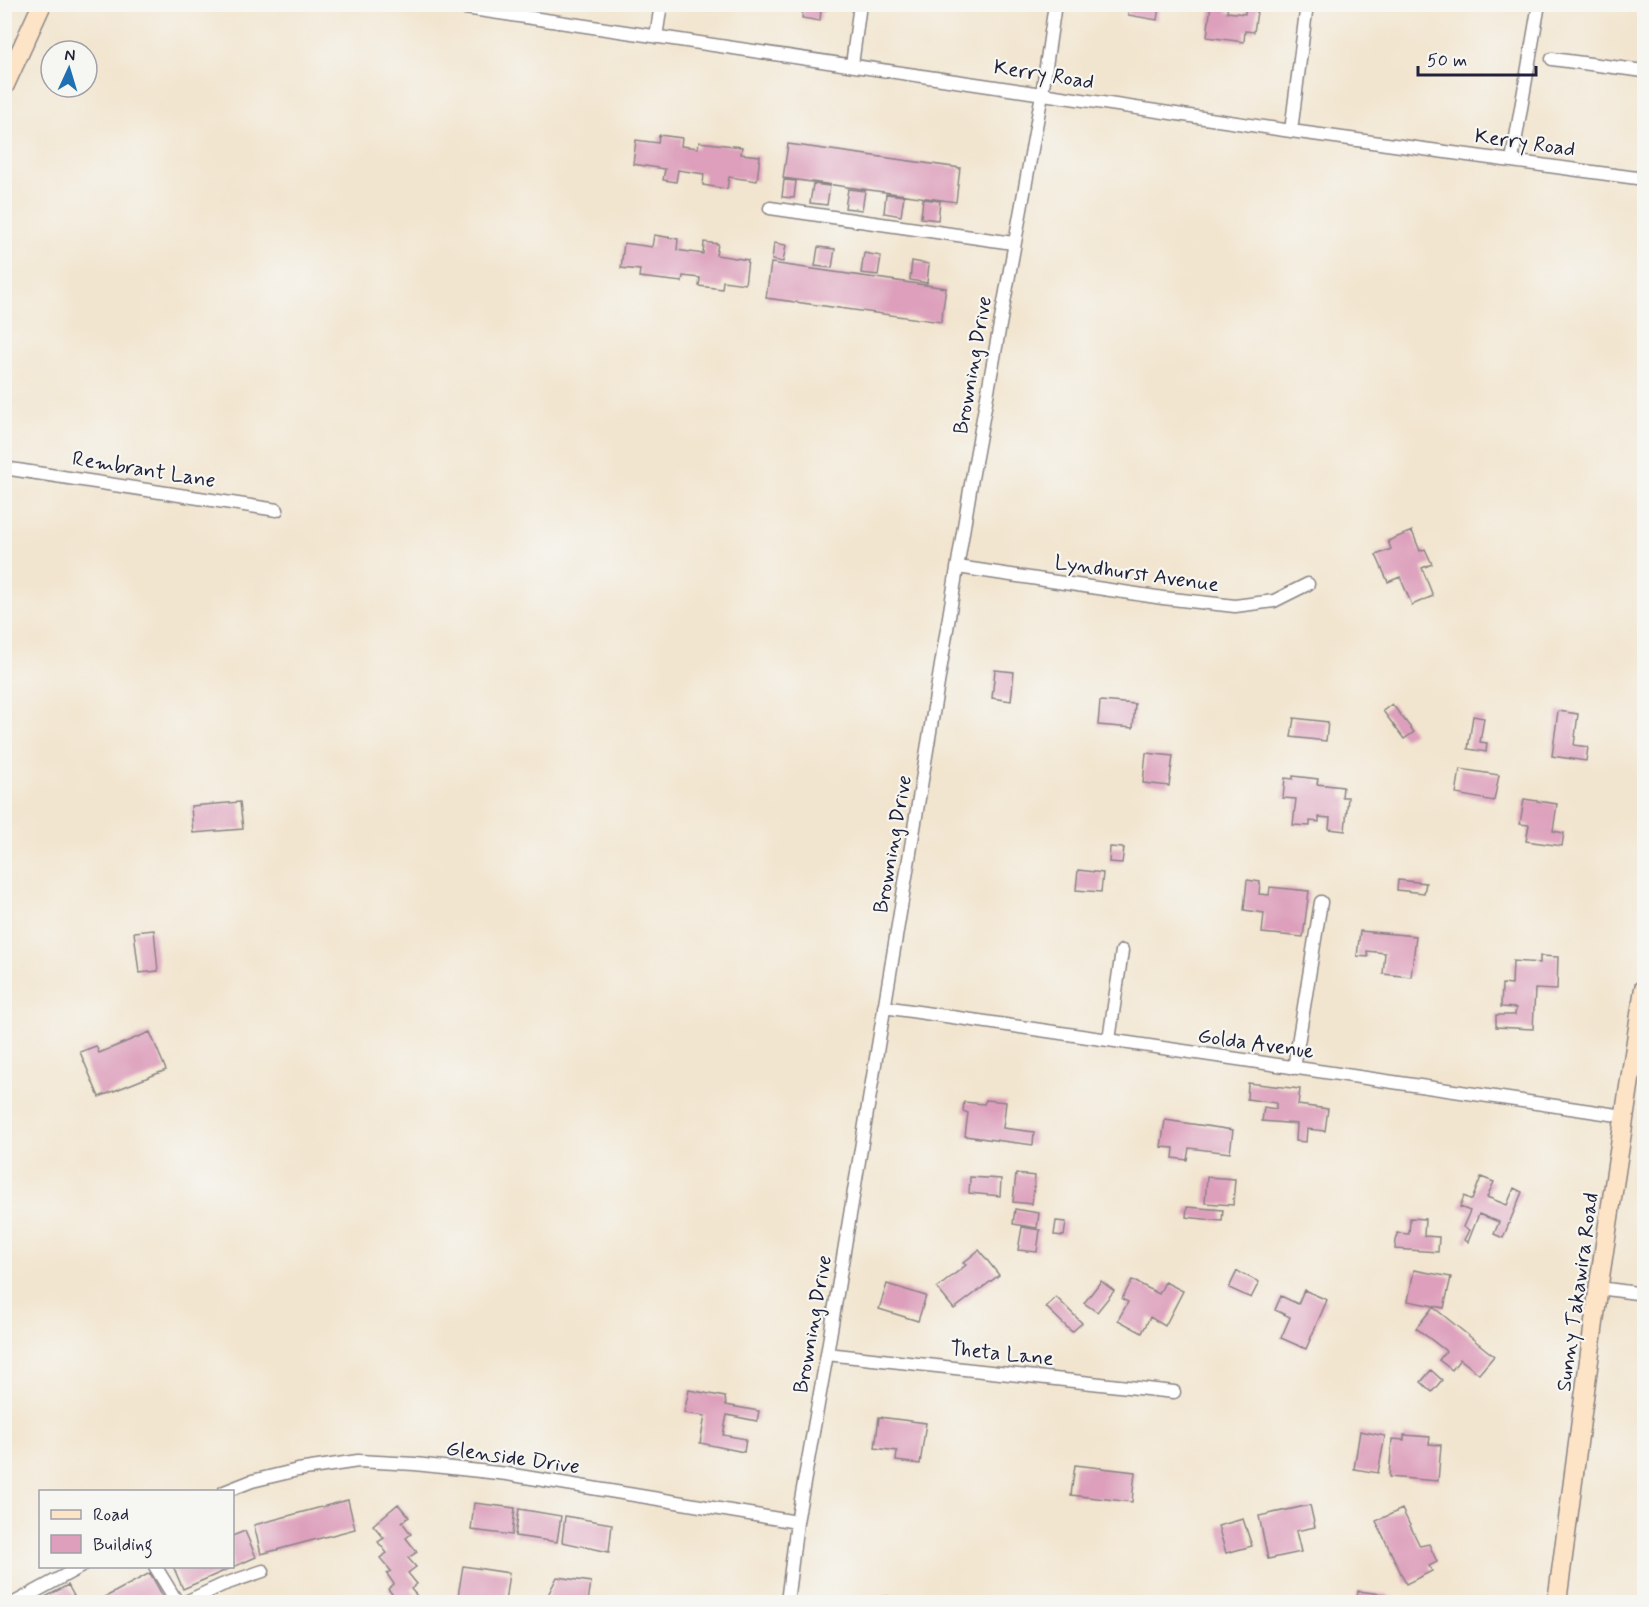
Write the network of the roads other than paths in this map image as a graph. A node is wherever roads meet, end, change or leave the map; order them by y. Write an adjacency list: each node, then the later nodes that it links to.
1 (42, 4): 13 (main road)
2 (438, 4): 8 (street, Kerry Road)
3 (661, 4): 9 (street)
4 (860, 4): 11 (street)
5 (1055, 4): 14 (street, Browning Drive)
6 (1307, 4): 15 (street)
7 (1539, 4): 16 (street)
8 (461, 6): 9 (street, Kerry Road)
9 (656, 38): 11 (street, Kerry Road)
10 (1552, 58): 12 (street)
11 (852, 65): 14 (street, Kerry Road)
12 (1644, 71)
13 (4, 87)
14 (1042, 94): 15 (street, Kerry Road); 19 (street, Browning Drive)
15 (1291, 131): 16 (street, Kerry Road)
16 (1512, 160): 17 (street, Kerry Road)
17 (1644, 178)
18 (770, 208): 19 (street)
19 (1013, 243): 22 (street, Browning Drive)
20 (4, 468): 21 (street, Rembrant Lane)
21 (277, 510)
22 (958, 567): 23 (street, Lyndhurst Avenue); 27 (street, Browning Drive)
23 (1308, 584)
24 (1321, 902): 29 (street)
25 (1122, 951): 28 (street)
26 (1644, 988): 30 (main road, Sunny Takawira Road)
27 (884, 1007): 28 (street, Golda Avenue); 33 (street, Browning Drive)
28 (1109, 1040): 29 (street, Golda Avenue)
29 (1294, 1068): 30 (street, Golda Avenue)
30 (1624, 1116): 31 (main road, Sunny Takawira Road)
31 (1599, 1288): 32 (street); 44 (main road, Sunny Takawira Road)
32 (1644, 1294)
33 (827, 1354): 34 (street, Theta Lane); 36 (street, Browning Drive)
34 (1174, 1392)
35 (227, 1490): 36 (street, Glenside Drive)
36 (797, 1522): 43 (street, Browning Drive)
37 (78, 1568): 40 (street)
38 (156, 1568): 41 (street)
39 (263, 1571): 42 (street)
40 (15, 1602)
41 (177, 1602)
42 (186, 1602)
43 (787, 1602)
44 (1557, 1602)

